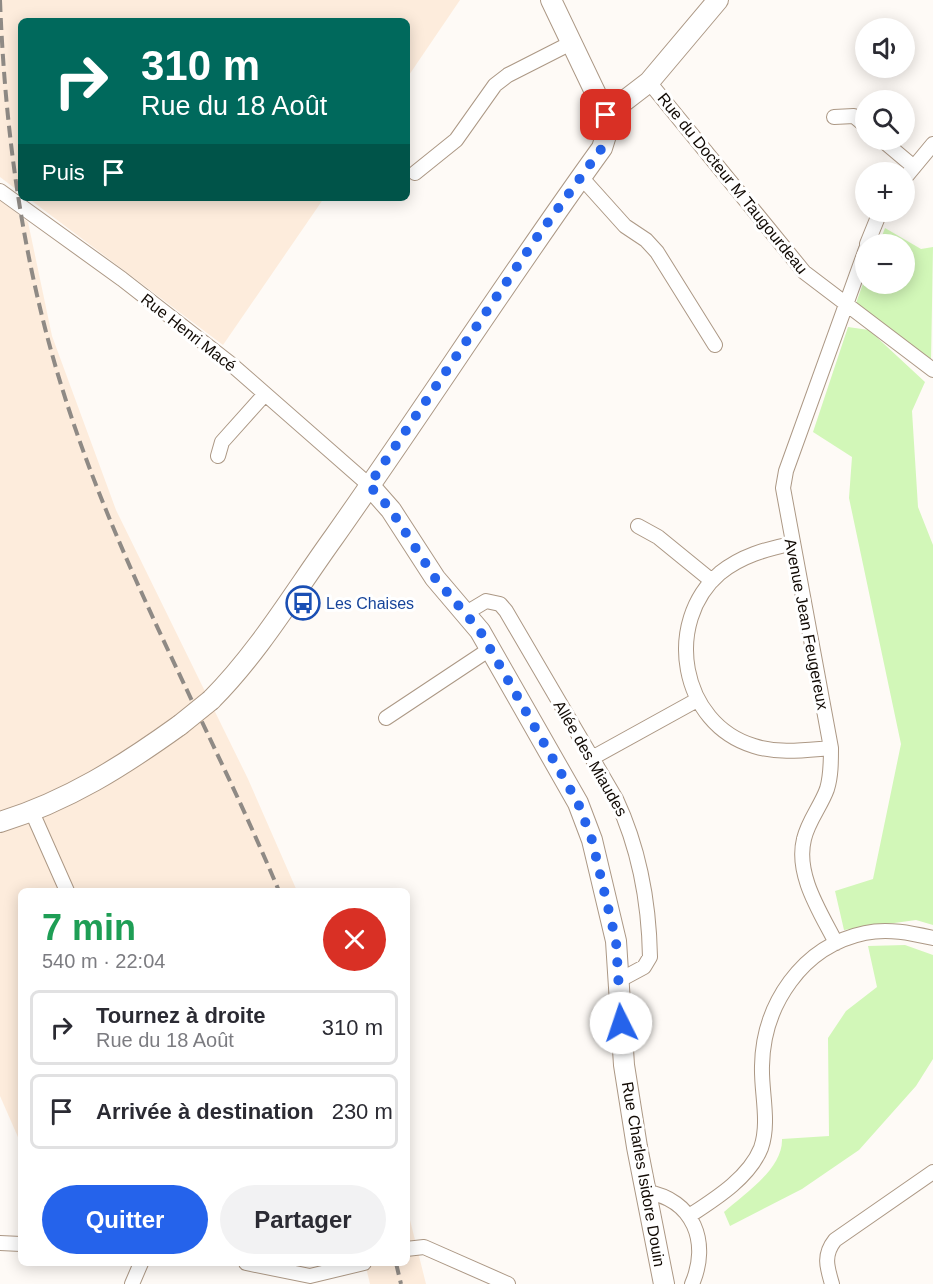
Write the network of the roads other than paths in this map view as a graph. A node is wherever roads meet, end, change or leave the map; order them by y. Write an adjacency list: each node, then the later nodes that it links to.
1 (551, 0): 3 (street)
2 (718, 0): 4 (street)
3 (573, 42): 5 (street); 12 (street)
4 (649, 82): 5 (street); 16 (street, Rue du Docteur M Taugourdeau)
5 (606, 115): 13 (street)
6 (834, 117): 7 (street)
7 (855, 117)
8 (933, 144): 11 (street)
9 (894, 150): 10 (street)
10 (908, 162)
11 (915, 166)
12 (415, 173)
13 (581, 177): 17 (street); 21 (street)
14 (0, 191): 19 (street, Rue Henri Macé)
15 (855, 275): 16 (street, Avenue Jean Feugereux)
16 (844, 303): 18 (street, Rue du Docteur M Taugourdeau); 23 (street, Avenue Jean Feugereux)
17 (715, 345)
18 (933, 370)
19 (265, 394): 20 (street); 21 (street, Rue Henri Macé)
20 (217, 449)
21 (369, 485): 25 (street, Rue Charles Isidore Douin); 31 (street, bridge)
22 (638, 526): 24 (street)
23 (791, 544): 24 (street); 29 (street, Avenue Jean Feugereux)
24 (712, 581): 27 (street)
25 (466, 613): 26 (street, Rue Charles Isidore Douin); 30 (street, Allée des Miaudes)
26 (490, 649): 28 (street); 36 (street, Rue Charles Isidore Douin)
27 (697, 700): 29 (street); 30 (street)
28 (386, 718)
29 (831, 748): 35 (street, Avenue Jean Feugereux)
30 (592, 758): 36 (street, Allée des Miaudes)
31 (32, 812): 32 (street); 33 (street)
32 (0, 822)
33 (66, 888)
34 (933, 938): 35 (street)
35 (836, 943): 39 (street)
36 (618, 981): 38 (street, Rue Charles Isidore Douin)
37 (933, 1172): 51 (street)
38 (646, 1192): 39 (street); 49 (street, Rue Charles Isidore Douin)
39 (689, 1216): 50 (street)
40 (0, 1243): 41 (street)
41 (18, 1244)
42 (411, 1249): 48 (street)
43 (140, 1266): 47 (street)
44 (257, 1266): 46 (street)
45 (354, 1266): 46 (street)
46 (308, 1280)
47 (132, 1284)
48 (508, 1284)
49 (664, 1284)
50 (692, 1284)
51 (832, 1284)

